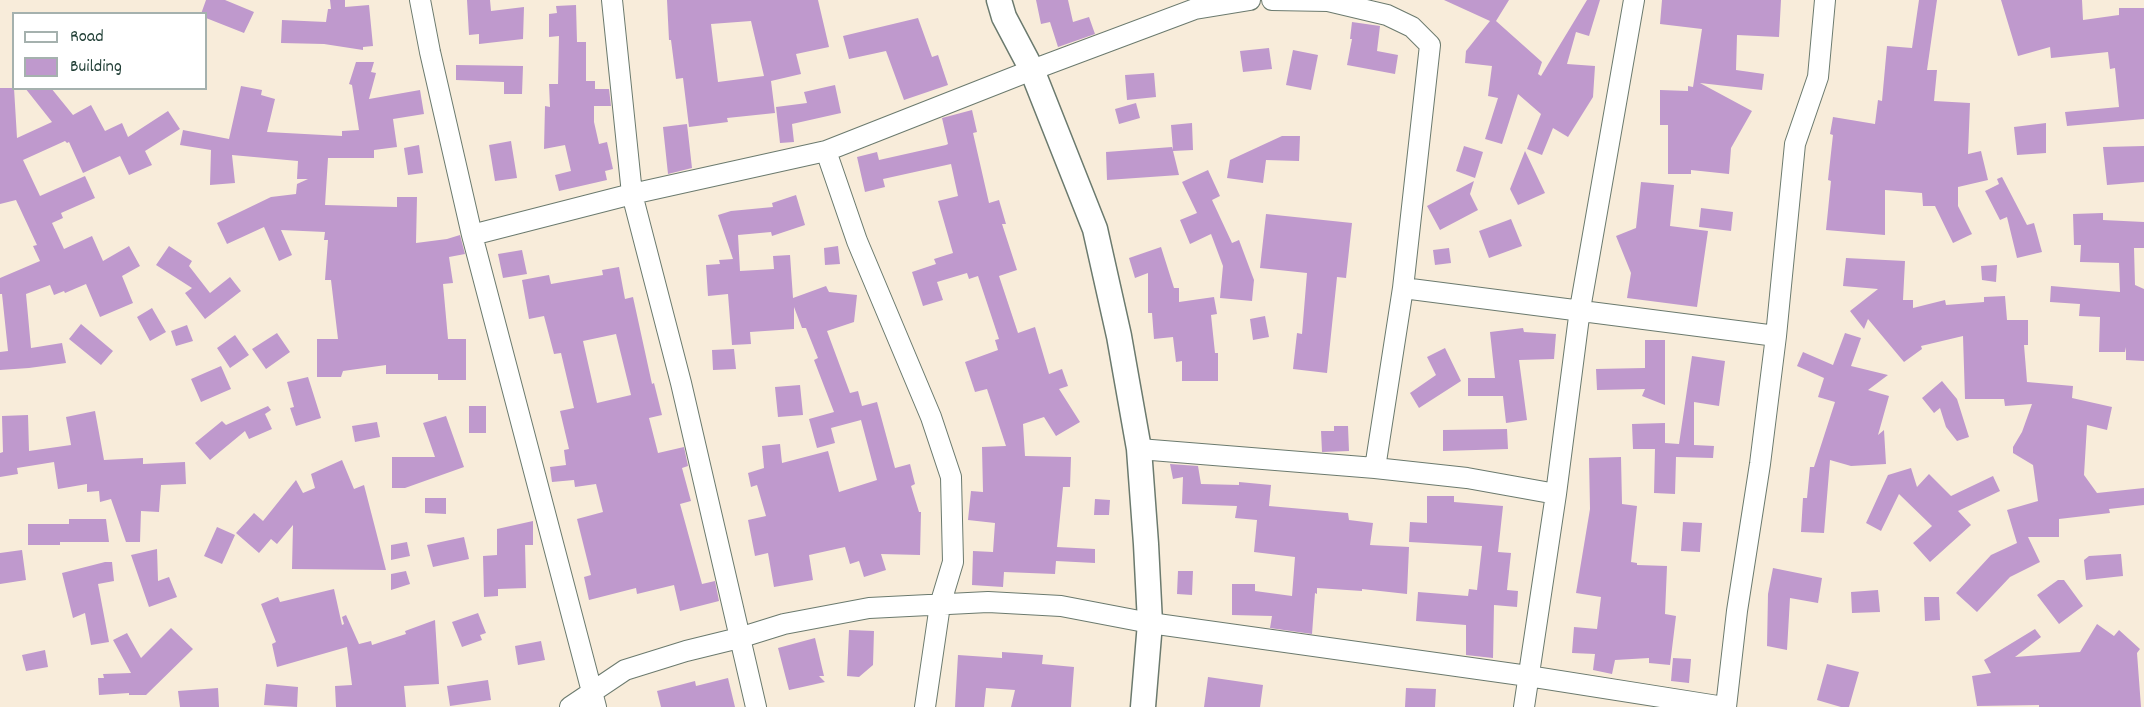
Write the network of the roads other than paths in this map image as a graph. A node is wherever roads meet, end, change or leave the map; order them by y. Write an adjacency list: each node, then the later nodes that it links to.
1 (420, 0): 11 (street)
2 (612, 0): 10 (street)
3 (999, 0): 8 (street)
4 (1250, 0): 8 (street)
5 (1272, 0): 12 (street)
6 (1634, 0): 13 (street)
7 (1826, 0): 14 (street)
8 (1032, 69): 9 (street); 15 (street)
9 (826, 151): 10 (street); 18 (street)
10 (632, 194): 11 (street); 20 (street)
11 (472, 235): 22 (street)
12 (1403, 288): 13 (street); 16 (street)
13 (1580, 309): 14 (street); 17 (street)
14 (1776, 336): 28 (street)
15 (1139, 449): 16 (street); 19 (street)
16 (1375, 468): 17 (street)
17 (1556, 494): 21 (street)
18 (940, 605): 19 (street); 20 (street); 25 (street)
19 (1150, 623): 21 (street); 26 (street)
20 (739, 638): 22 (street); 24 (street)
21 (1528, 676): 27 (street); 28 (street)
22 (594, 699): 23 (street)
23 (570, 707)
24 (756, 707)
25 (924, 707)
26 (1143, 707)
27 (1524, 707)
28 (1725, 707)

